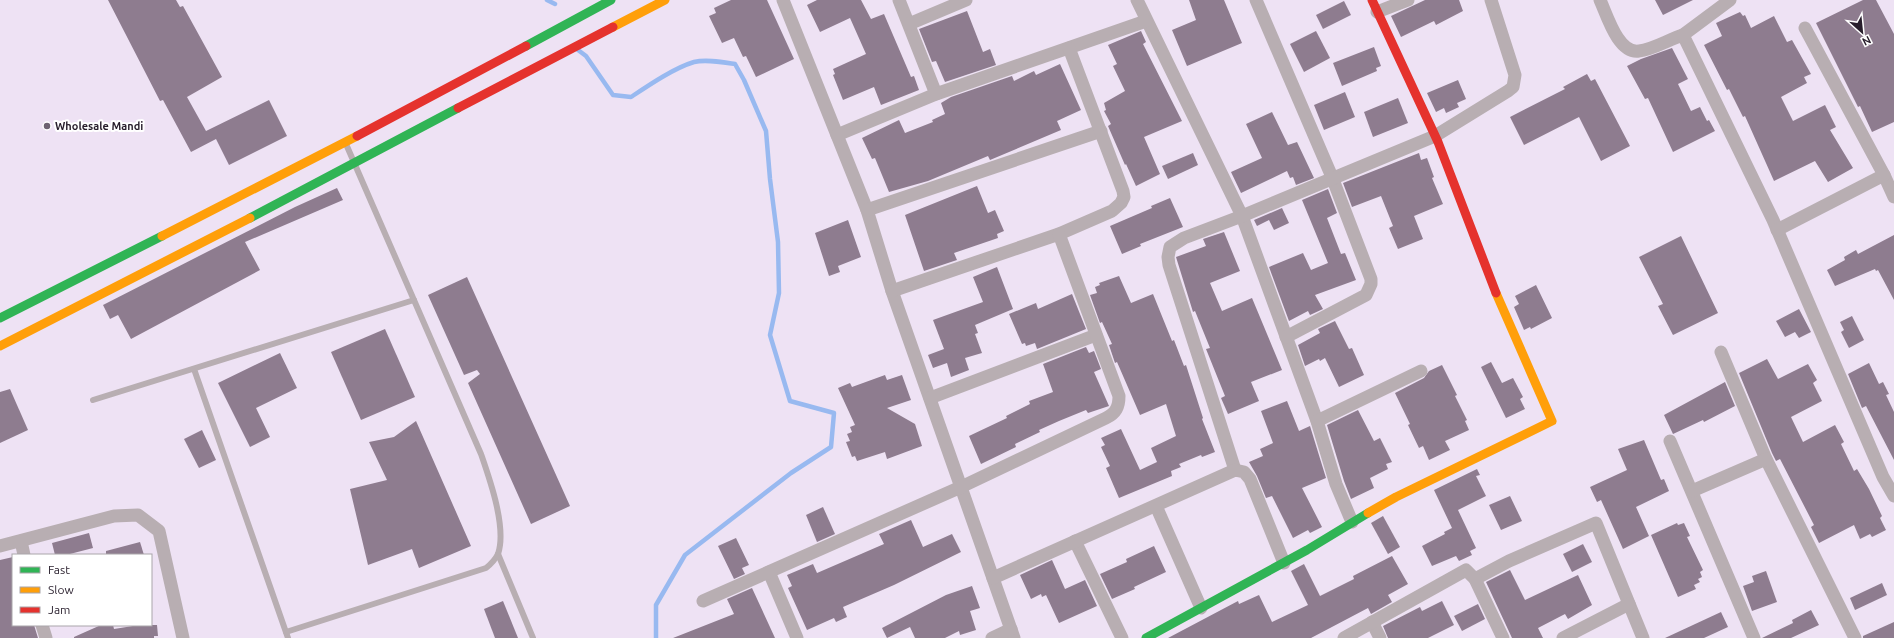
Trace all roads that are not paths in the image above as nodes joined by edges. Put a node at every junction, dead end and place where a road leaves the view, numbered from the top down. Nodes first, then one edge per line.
1 (611, 0) edge
2 (665, 0) edge
3 (783, 0) edge
4 (900, 0) edge
5 (966, 0) edge
6 (1137, 0) edge
7 (1256, 0) edge
8 (1408, 0) edge
9 (1491, 0) edge
10 (1600, 0) edge
11 (1730, 0) edge
12 (1374, 6) edge
13 (572, 20) junction
14 (1146, 21) junction
15 (909, 24) junction
16 (1805, 28) dead end
17 (1683, 35) junction
18 (582, 36) junction
19 (1069, 48) junction
20 (936, 94) junction
21 (1101, 131) junction
22 (837, 135) junction
23 (1435, 136) junction
24 (345, 142) junction
25 (355, 164) junction
26 (1332, 177) junction
27 (1889, 180) edge
28 (1894, 197) edge
29 (867, 210) junction
30 (1242, 216) junction
31 (1777, 230) junction
32 (1058, 234) junction
33 (892, 291) junction
34 (414, 300) junction
35 (0, 318) edge
36 (1096, 335) junction
37 (1286, 337) junction
38 (0, 346) edge
39 (1721, 352) dead end
40 (194, 369) junction
41 (1421, 372) dead end
42 (930, 398) junction
43 (93, 400) dead end
44 (1317, 421) junction
45 (1670, 441) dead end
46 (1766, 458) junction
47 (1235, 470) junction
48 (1888, 474) edge
49 (961, 487) junction
50 (1692, 491) junction
51 (1894, 496) edge
52 (1156, 506) junction
53 (1352, 522) junction
54 (21, 541) junction
55 (1075, 541) junction
56 (0, 546) edge
57 (24, 554) edge
58 (498, 554) junction
59 (1284, 563) junction
60 (769, 572) junction
61 (993, 578) junction
62 (1475, 579) junction
63 (702, 601) dead end
64 (1629, 604) junction
65 (1201, 608) junction
66 (1372, 622) junction
67 (42, 626) edge
68 (1013, 634) edge
69 (287, 635) edge
70 (46, 638) edge
71 (184, 638) edge
72 (533, 638) edge
73 (797, 638) edge
74 (992, 638) edge
75 (1122, 638) edge
76 (1146, 638) edge
77 (1344, 638) edge
78 (1380, 638) edge
79 (1503, 638) edge
80 (1563, 638) edge
81 (1643, 638) edge
82 (1754, 638) edge
83 (1855, 638) edge

1 - 13 main road
2 - 18 main road
3 - 22 street
4 - 15 street
5 - 15 street
6 - 14 street
7 - 26 street
8 - 12 street
9 - 23 street
10 - 17 street
11 - 17 street
12 - 23 main road
13 - 18 main road
13 - 24 main road
14 - 19 street
14 - 30 street
15 - 20 street
16 - 27 street
17 - 31 street
18 - 25 main road
19 - 20 street
19 - 21 street
20 - 22 street
21 - 29 street
21 - 32 street
22 - 29 street
23 - 26 street
23 - 53 main road
24 - 25 lane
24 - 35 main road
25 - 34 lane
25 - 38 main road
26 - 30 street
26 - 37 street
27 - 28 street
27 - 31 street
29 - 33 street
30 - 37 street
30 - 47 street
31 - 48 street
32 - 33 street
32 - 36 street
33 - 42 street
34 - 40 lane
34 - 58 lane
36 - 42 street
36 - 49 street
37 - 44 street
39 - 46 street
40 - 43 lane
40 - 69 lane
41 - 44 street
42 - 49 street
44 - 53 street
45 - 50 street
46 - 50 street
46 - 83 street
47 - 52 street
47 - 59 street
48 - 51 street
49 - 60 street
49 - 61 street
50 - 82 street
52 - 55 street
52 - 65 street
53 - 59 main road
54 - 56 street
54 - 57 street
54 - 71 street
55 - 61 street
55 - 75 street
58 - 69 lane
58 - 72 lane
59 - 65 main road
60 - 63 street
60 - 73 street
61 - 68 street
62 - 64 street
62 - 66 street
62 - 79 street
64 - 80 street
64 - 81 street
65 - 76 main road
66 - 77 street
66 - 78 street
67 - 70 street
68 - 74 street

